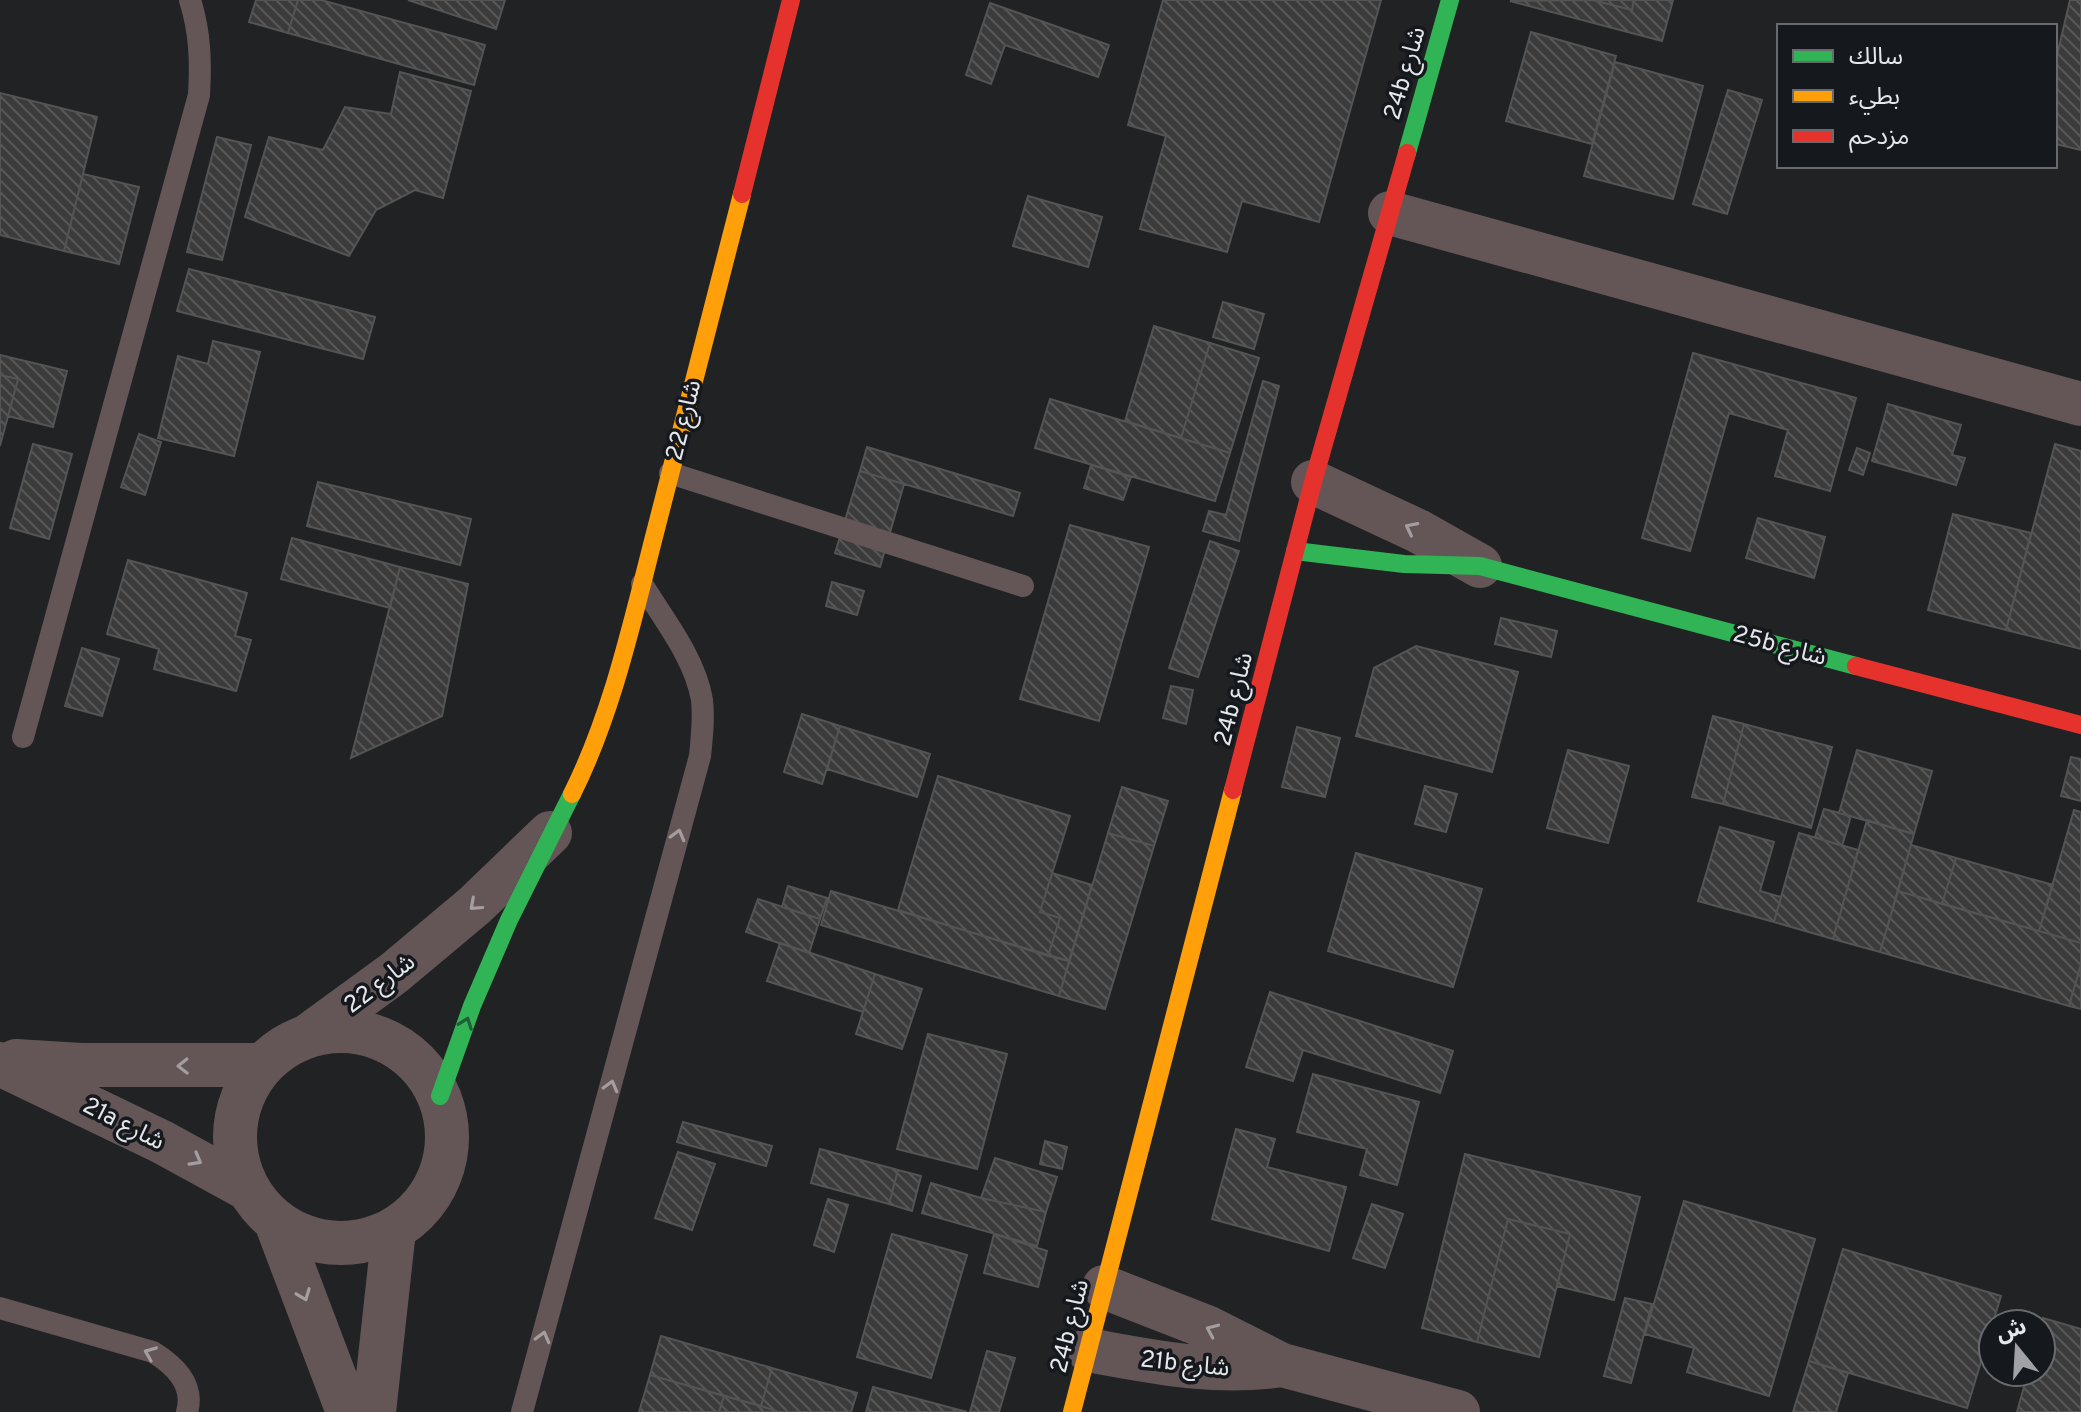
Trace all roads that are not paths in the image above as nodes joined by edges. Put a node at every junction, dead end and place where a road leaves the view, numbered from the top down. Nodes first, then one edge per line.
1 (190, 0) edge
2 (791, 0) edge
3 (1450, 0) edge
4 (1390, 213) junction
5 (2081, 404) edge
6 (670, 473) junction
7 (1313, 482) junction
8 (1295, 551) junction
9 (1480, 566) junction
10 (642, 584) junction
11 (1023, 586) dead end
12 (2081, 725) edge
13 (23, 737) dead end
14 (552, 832) junction
15 (309, 1035) junction
16 (0, 1062) edge
17 (261, 1065) junction
18 (440, 1096) junction
19 (246, 1188) junction
20 (276, 1222) junction
21 (394, 1230) junction
22 (1104, 1287) junction
23 (0, 1308) edge
24 (1088, 1350) junction
25 (1282, 1365) junction
26 (187, 1412) edge
27 (348, 1412) edge
28 (374, 1412) edge
29 (522, 1412) edge
30 (1072, 1412) edge
31 (1458, 1412) edge

1 - 13 lane
2 - 6 street, شارع 22
3 - 4 street, 24b شارع
4 - 5 street
4 - 7 street, 24b شارع
6 - 10 street, شارع 22
6 - 11 lane
7 - 8 street, 24b شارع
9 -> 7 street, 25b شارع
8 - 9 street, 25b شارع
8 - 22 street, 24b شارع
9 - 12 street, 25b شارع
10 - 14 street, شارع 22
29 -> 10 lane
14 -> 15 street, شارع 22
18 -> 14 street, شارع 22
15 - 17 street
15 - 18 street
17 -> 16 street, 21a شارع
16 -> 19 street, 21a شارع
17 - 19 street
18 - 21 street
19 - 20 street
20 - 21 street
20 -> 27 street
21 - 28 street
22 - 24 street, 24b شارع
25 -> 22 street, 21b شارع
26 -> 23 lane
24 - 25 street, 21b شارع
24 - 30 street, 24b شارع
25 - 31 street, 21b شارع

